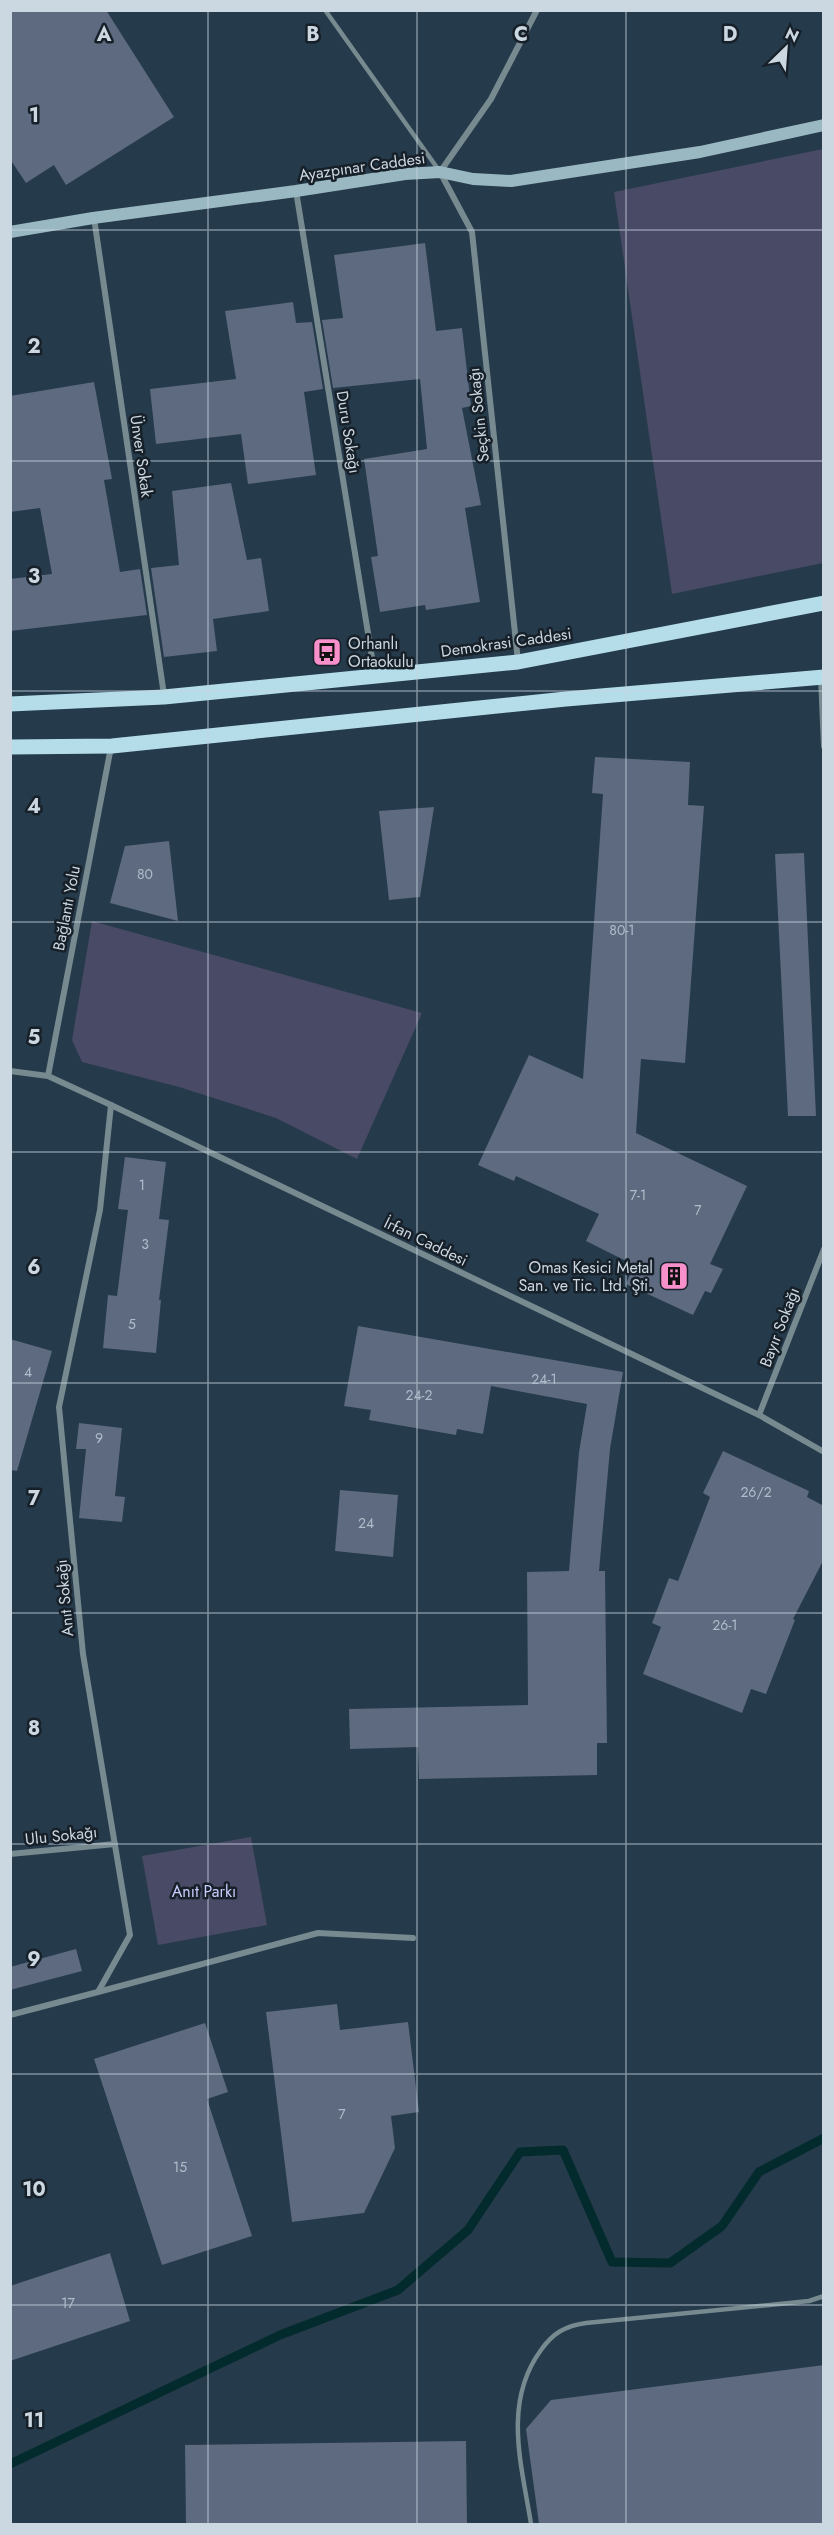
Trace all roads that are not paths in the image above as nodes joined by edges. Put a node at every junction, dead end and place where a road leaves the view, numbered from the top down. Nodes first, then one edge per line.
1 (325, 10) edge
2 (537, 10) edge
3 (824, 126) edge
4 (440, 172) junction
5 (296, 191) junction
6 (93, 218) junction
7 (10, 232) edge
8 (824, 603) edge
9 (518, 662) junction
10 (822, 677) edge
11 (376, 678) junction
12 (164, 697) junction
13 (10, 704) edge
14 (112, 746) junction
15 (824, 746) edge
16 (10, 747) edge
17 (10, 1071) edge
18 (48, 1076) junction
19 (111, 1105) junction
20 (824, 1249) edge
21 (759, 1415) junction
22 (824, 1452) edge
23 (115, 1844) junction
24 (10, 1854) edge
25 (413, 1938) dead end
26 (98, 1992) junction
27 (10, 2015) edge
28 (824, 2296) edge
29 (531, 2524) edge

1 - 4 lane
2 - 4 street
3 - 4 street, Ayazpınar Caddesi
4 - 5 street, Ayazpınar Caddesi
4 - 9 street, Seçkin Sokağı
5 - 6 street, Ayazpınar Caddesi
5 - 11 street, Duru Sokağı
6 - 7 street, Ayazpınar Caddesi
6 - 12 street, Ünver Sokak
8 - 9 main road, Demokrasi Caddesi
9 - 11 main road, Demokrasi Caddesi
10 - 14 main road
10 - 15 street
11 - 12 main road, Demokrasi Caddesi
12 - 13 main road, Demokrasi Caddesi
14 - 16 main road
14 - 18 street, Bağlantı Yolu
17 - 18 street, İrfan Caddesi
18 - 19 street, İrfan Caddesi
19 - 21 street, İrfan Caddesi
19 - 23 street, Anıt Sokağı
20 - 21 street, Bayır Sokağı
21 - 22 street, İrfan Caddesi
23 - 24 street, Ulu Sokağı
23 - 26 street, Anıt Sokağı
25 - 26 street
26 - 27 street
28 - 29 lane

